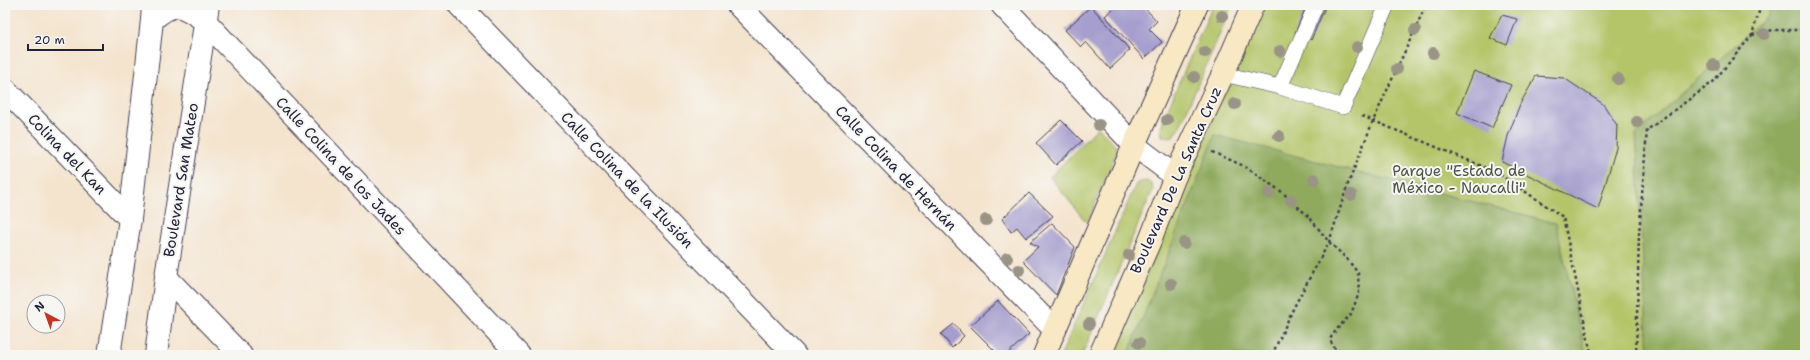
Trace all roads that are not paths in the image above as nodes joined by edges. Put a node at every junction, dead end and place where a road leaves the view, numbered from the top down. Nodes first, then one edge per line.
1 (459, 5) edge
2 (738, 5) edge
3 (1002, 5) edge
4 (1197, 5) edge
5 (1253, 5) edge
6 (1316, 5) edge
7 (1387, 5) edge
8 (152, 13) edge
9 (207, 13) edge
10 (1223, 74) junction
11 (1280, 87) junction
12 (5, 89) edge
13 (1134, 145) junction
14 (1175, 176) junction
15 (130, 219) junction
16 (166, 277) junction
17 (1055, 330) junction
18 (109, 355) edge
19 (156, 355) edge
20 (242, 355) edge
21 (519, 355) edge
22 (795, 355) edge
23 (1044, 355) edge
24 (1100, 355) edge

1 - 22 street, Calle Colina de la Ilusión
2 - 17 street, Calle Colina de Hernán
3 - 13 street
4 - 13 main road
5 - 10 main road, Boulevard De La Santa Cruz
6 - 11 lane
7 - 11 lane
8 - 9 street, Calle Colina de los Jades
8 - 15 street
9 - 16 street, Boulevard San Mateo
9 - 21 street, Calle Colina de los Jades
10 - 11 lane
10 - 14 main road, Boulevard De La Santa Cruz
12 - 15 street, Colina del Kan
13 - 14 street
13 - 17 main road
14 - 24 main road, Boulevard De La Santa Cruz
15 - 18 street
16 - 19 street, Boulevard San Mateo
16 - 20 street
17 - 23 main road

